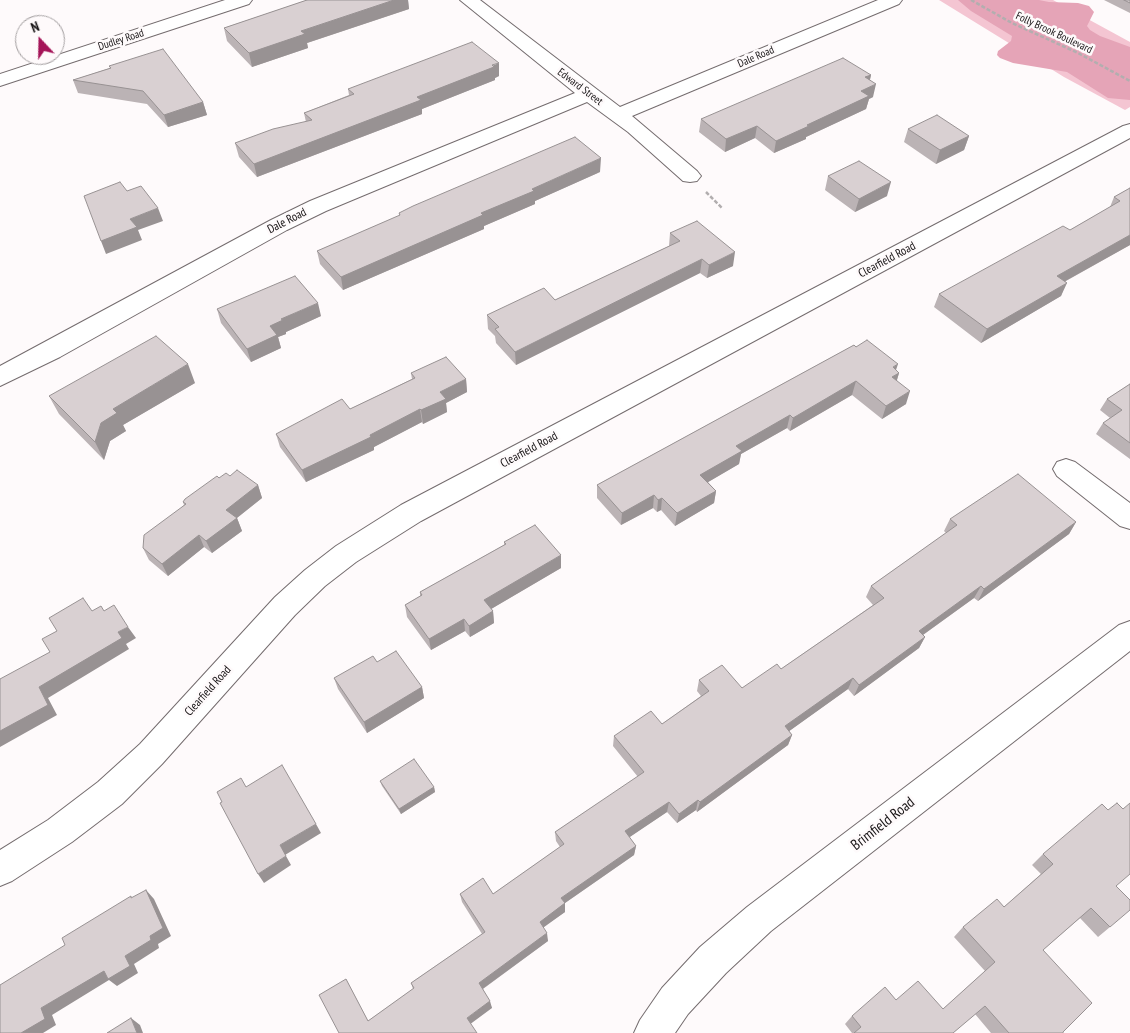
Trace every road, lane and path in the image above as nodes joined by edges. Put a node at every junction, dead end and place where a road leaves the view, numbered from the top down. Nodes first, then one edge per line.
1 (243, 0) edge
2 (469, 0) edge
3 (893, 0) edge
4 (971, 0) edge
5 (0, 80) edge
6 (1130, 81) edge
7 (589, 94) junction
8 (618, 115) junction
9 (1130, 130) edge
10 (690, 176) dead end
11 (0, 377) edge
12 (1066, 469) dead end
13 (1130, 518) edge
14 (1130, 634) edge
15 (0, 869) edge
16 (653, 1033) edge

1 - 5 street, Dudley Road
2 - 7 street, Edward Street
3 - 8 street, Dale Road
4 - 6 path, Folly Brook Boulevard
7 - 8 street, Edward Street
7 - 11 street, Dale Road
8 - 10 street, Edward Street
9 - 15 street, Clearfield Road
12 - 13 street
14 - 16 street, Brimfield Road

